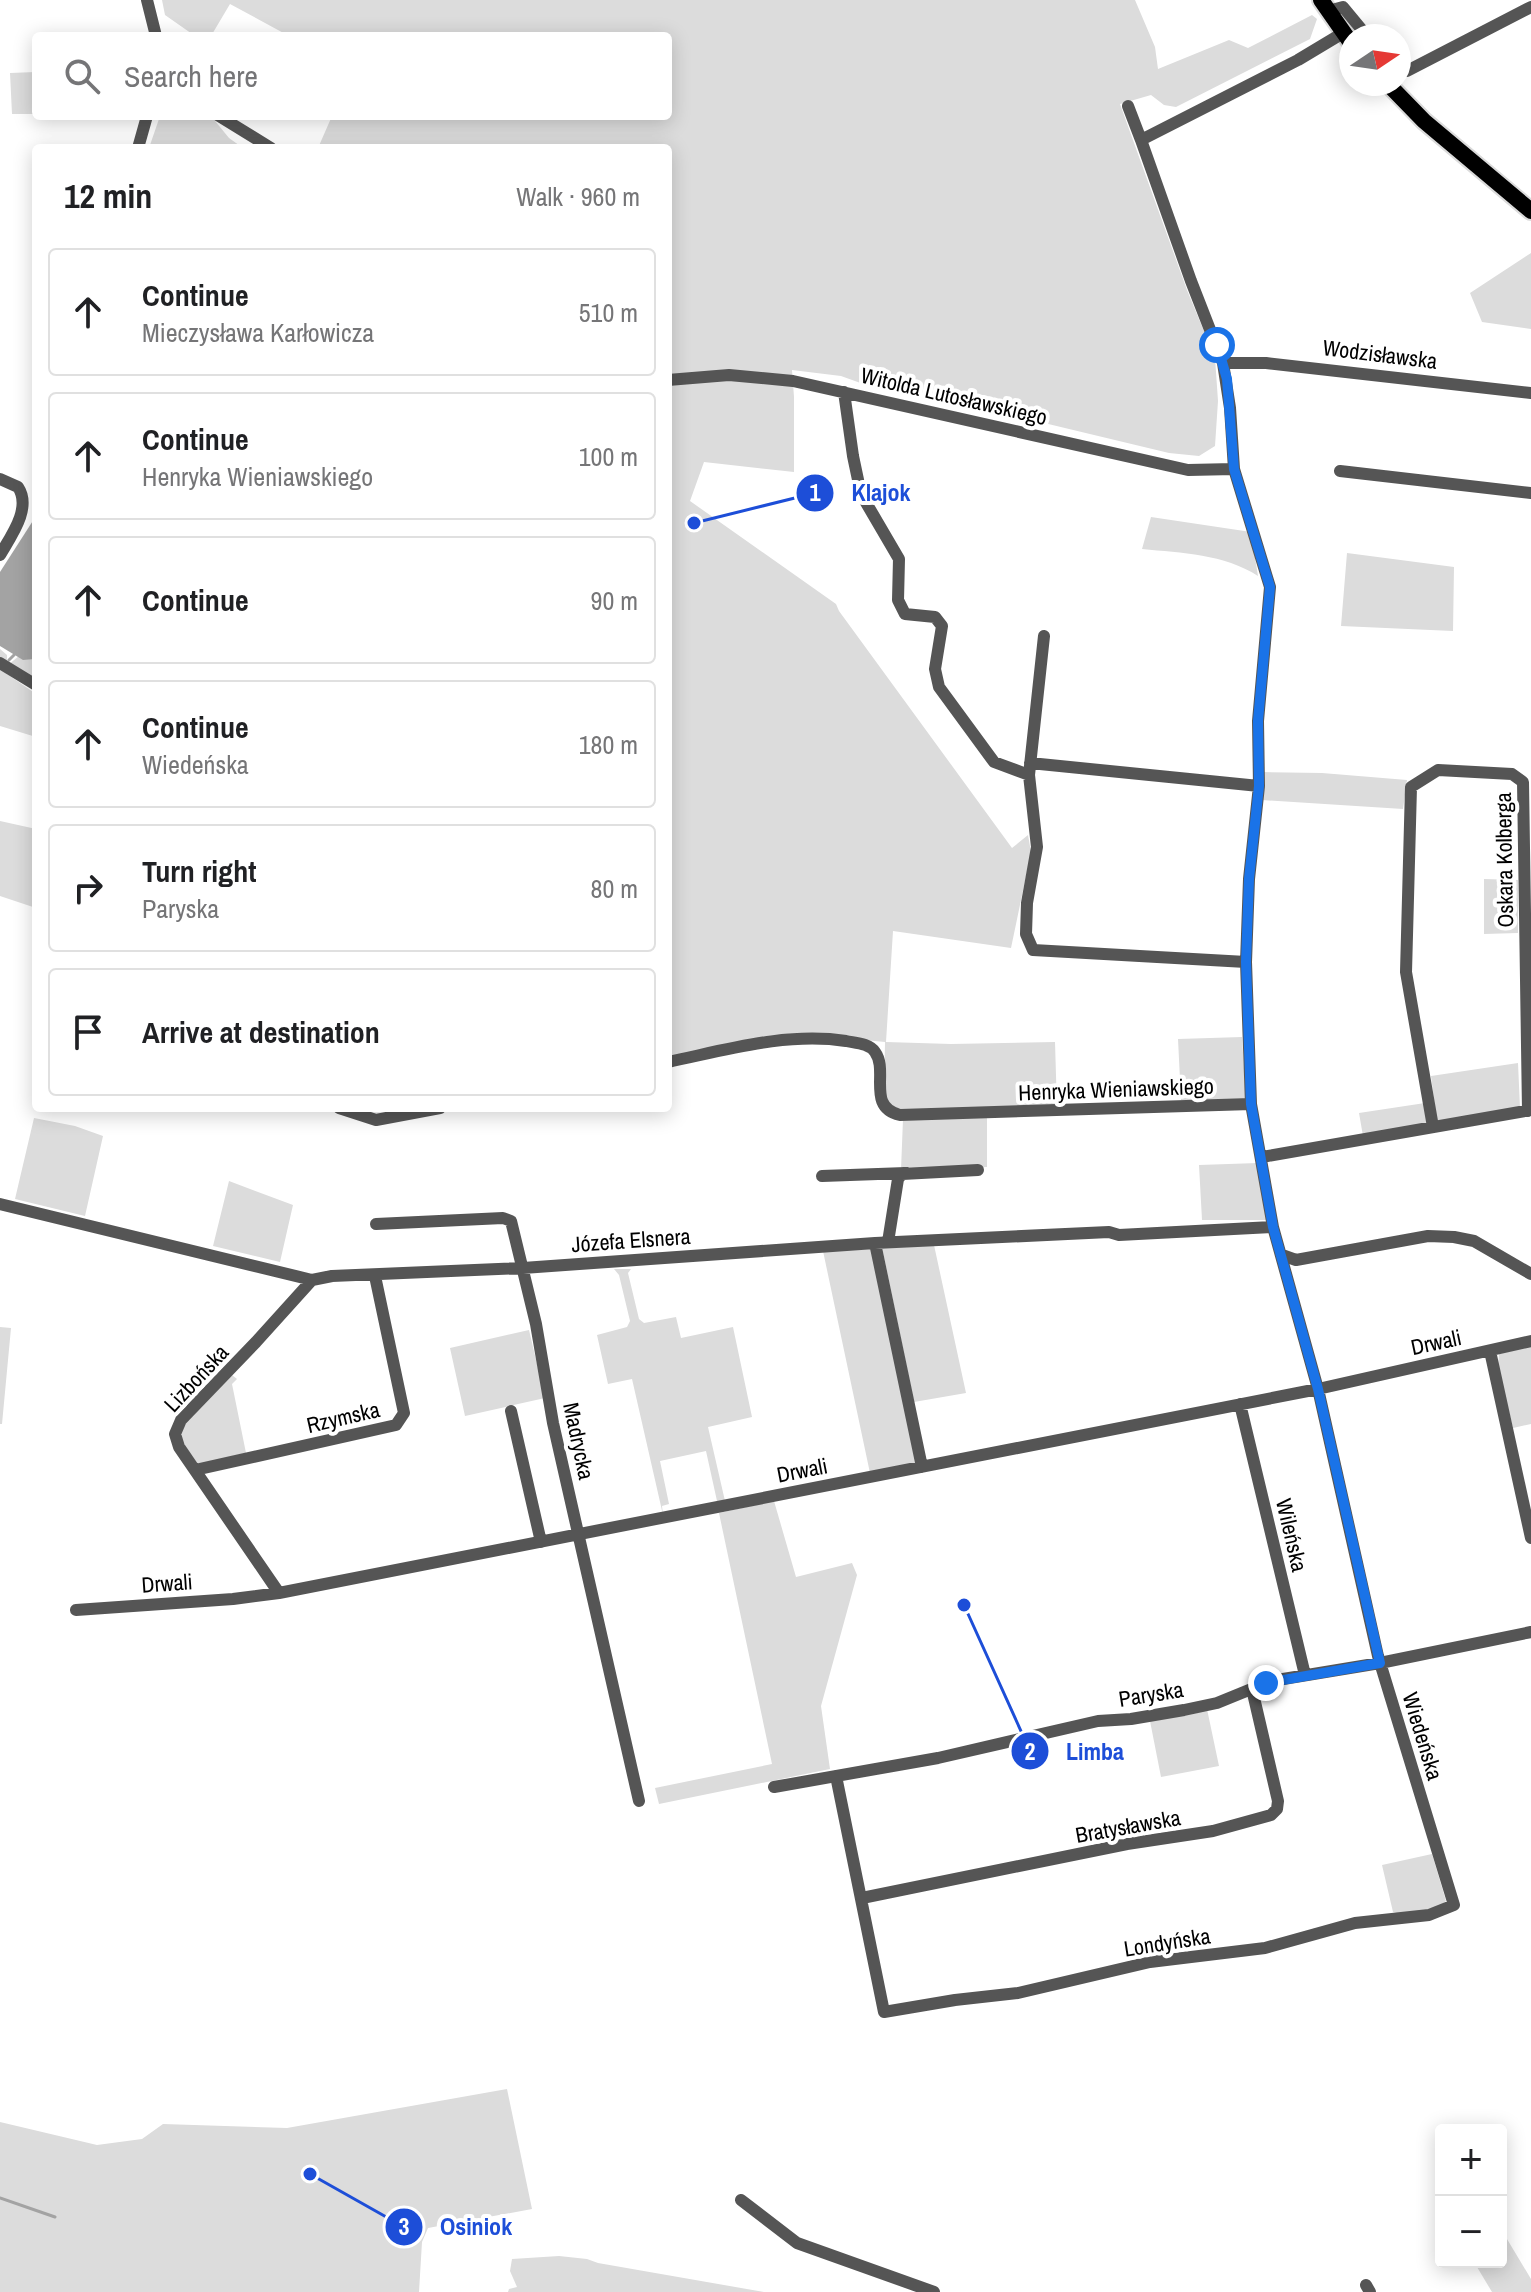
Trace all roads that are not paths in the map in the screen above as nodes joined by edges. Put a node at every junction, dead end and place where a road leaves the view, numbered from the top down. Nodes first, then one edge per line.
1 (147, 0) edge
2 (1324, 6) edge
3 (1531, 7) edge
4 (1357, 24) edge
5 (1339, 27) edge
6 (155, 32) edge
7 (1339, 42) edge
8 (1411, 69) edge
9 (1400, 96) edge
10 (1128, 106) dead end
11 (146, 120) edge
12 (226, 120) edge
13 (1141, 140) junction
14 (139, 144) edge
15 (264, 144) edge
16 (1531, 211) edge
17 (1223, 363) junction
18 (672, 380) edge
19 (844, 392) junction
20 (1531, 393) edge
21 (1234, 469) junction
22 (1340, 471) dead end
23 (0, 479) edge
24 (1531, 493) edge
25 (0, 555) edge
26 (1044, 636) dead end
27 (0, 663) edge
28 (32, 683) edge
29 (1030, 769) junction
30 (1259, 786) junction
31 (1246, 962) junction
32 (1529, 1007) edge
33 (672, 1061) edge
34 (1251, 1104) junction
35 (1530, 1110) edge
36 (351, 1112) edge
37 (419, 1112) edge
38 (1433, 1127) junction
39 (1262, 1157) junction
40 (978, 1170) dead end
41 (906, 1173) junction
42 (822, 1176) dead end
43 (0, 1204) edge
44 (376, 1224) dead end
45 (1273, 1227) junction
46 (882, 1242) junction
47 (1282, 1255) junction
48 (523, 1268) junction
49 (1531, 1274) edge
50 (375, 1276) junction
51 (312, 1280) junction
52 (1531, 1341) edge
53 (1490, 1351) junction
54 (1318, 1389) junction
55 (1240, 1404) junction
56 (511, 1411) dead end
57 (922, 1467) junction
58 (195, 1470) junction
59 (579, 1535) junction
60 (1531, 1538) edge
61 (541, 1542) junction
62 (279, 1593) junction
63 (76, 1610) dead end
64 (1531, 1632) edge
65 (1380, 1663) junction
66 (1305, 1675) junction
67 (1252, 1689) junction
68 (836, 1776) junction
69 (774, 1787) dead end
70 (639, 1801) dead end
71 (862, 1898) junction
72 (1454, 1905) joint
73 (741, 2200) dead end
74 (934, 2292) edge

1 - 6 street
2 - 4 street
2 - 5 main road
3 - 8 street
7 - 13 street
9 - 16 main road
10 - 13 street
11 - 14 street
12 - 15 street
13 - 17 street
17 - 20 street, Wodzisławska
17 - 21 street
18 - 19 street
19 - 21 street, Witolda Lutosławskiego
19 - 29 street, Witolda Lutosławskiego
21 - 30 street
22 - 24 street
23 - 25 street
26 - 29 street
27 - 28 street
29 - 30 street
29 - 31 street
30 - 31 street
31 - 34 street
32 - 35 street, Oskara Kolberga
32 - 38 street, Oskara Kolberga
33 - 34 street, Henryka Wieniawskiego
34 - 39 street
35 - 38 street
36 - 37 street
38 - 39 street
39 - 45 street
40 - 41 street
41 - 42 street
41 - 46 street
43 - 51 street, Józefa Elsnera
44 - 48 street, Madrycka
45 - 46 street, Józefa Elsnera
45 - 47 street
46 - 48 street, Józefa Elsnera
46 - 57 street
47 - 49 street
47 - 54 street, Wiedeńska
48 - 50 street, Józefa Elsnera
48 - 59 street, Madrycka
50 - 51 street, Józefa Elsnera
50 - 58 street, Rzymska
51 - 58 street, Lizbońska
52 - 53 street, Drwali
53 - 54 street, Drwali
53 - 60 street
54 - 55 street, Drwali
54 - 65 street, Wiedeńska
55 - 57 street, Drwali
55 - 66 street, Wileńska
56 - 61 street
57 - 59 street, Drwali
58 - 62 street, Lizbońska
59 - 61 street, Drwali
59 - 70 street, Madrycka
61 - 62 street, Drwali
62 - 63 street, Drwali
64 - 65 street, Paryska
65 - 66 street, Paryska
65 - 72 street, Wiedeńska
66 - 67 street, Paryska
67 - 68 street, Paryska
67 - 71 street, Bratysławska
68 - 69 street, Paryska
68 - 71 street
71 - 72 street, Londyńska
73 - 74 street

